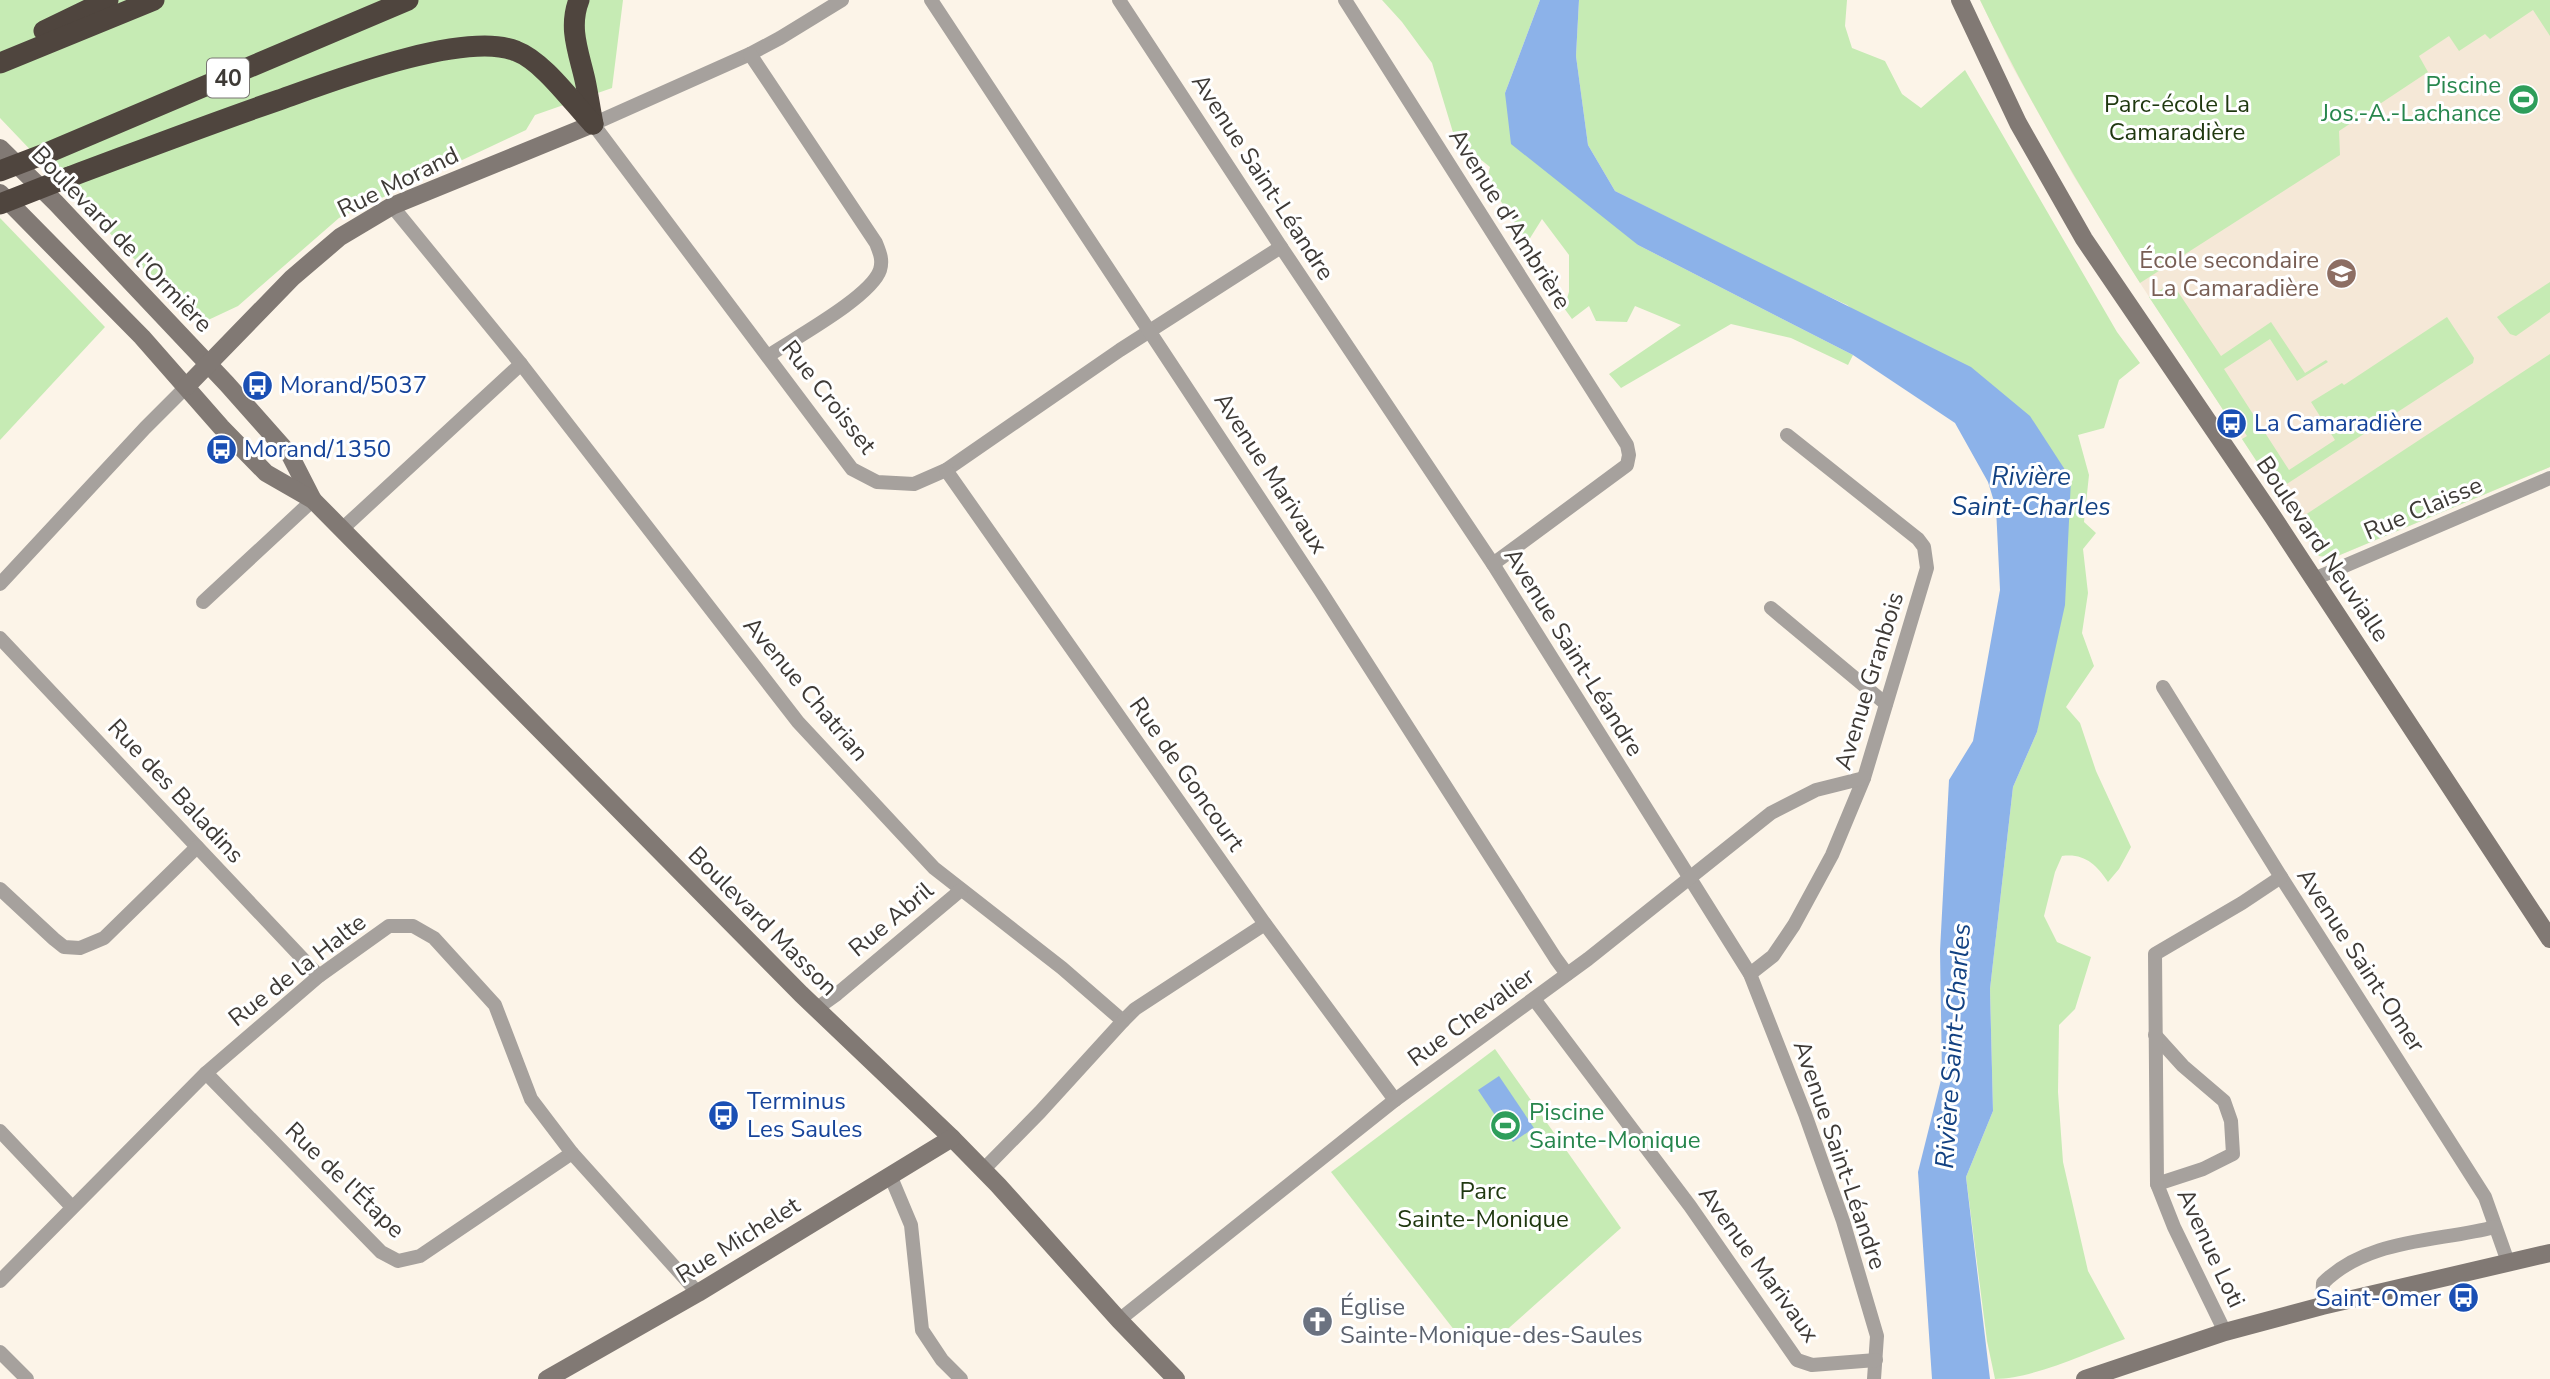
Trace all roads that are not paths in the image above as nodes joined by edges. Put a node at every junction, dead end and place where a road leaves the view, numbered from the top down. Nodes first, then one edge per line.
1 (108, 0) edge
2 (154, 0) edge
3 (408, 0) edge
4 (579, 0) edge
5 (842, 0) edge
6 (931, 0) edge
7 (1119, 0) edge
8 (1345, 0) edge
9 (1960, 0) edge
10 (0, 52) edge
11 (750, 54) junction
12 (0, 63) edge
13 (593, 124) junction
14 (0, 148) edge
15 (0, 171) edge
16 (0, 193) edge
17 (0, 204) edge
18 (392, 206) junction
19 (1281, 247) junction
20 (1150, 330) junction
21 (768, 356) junction
22 (209, 364) junction
23 (521, 364) junction
24 (187, 386) junction
25 (1787, 435) dead end
26 (946, 470) junction
27 (2550, 478) edge
28 (313, 500) junction
29 (342, 529) junction
30 (1493, 564) junction
31 (2314, 579) junction
32 (0, 584) edge
33 (203, 602) dead end
34 (1771, 608) dead end
35 (0, 638) edge
36 (2163, 687) dead end
37 (1886, 704) junction
38 (1864, 778) junction
39 (197, 847) junction
40 (1689, 877) junction
41 (2281, 877) junction
42 (0, 889) edge
43 (961, 890) junction
44 (1265, 924) junction
45 (2550, 939) edge
46 (1567, 974) junction
47 (1750, 974) junction
48 (318, 976) junction
49 (1534, 999) junction
50 (816, 1009) junction
51 (1123, 1021) junction
52 (2155, 1035) junction
53 (206, 1073) junction
54 (1395, 1100) junction
55 (0, 1131) edge
56 (952, 1138) junction
57 (572, 1153) junction
58 (983, 1170) junction
59 (890, 1175) junction
60 (2157, 1184) junction
61 (72, 1207) junction
62 (2495, 1227) junction
63 (2550, 1253) edge
64 (2508, 1262) junction
65 (0, 1281) edge
66 (698, 1293) junction
67 (2322, 1306) junction
68 (1119, 1320) junction
69 (2225, 1332) junction
70 (0, 1352) edge
71 (1876, 1360) junction
72 (27, 1379) edge
73 (547, 1379) edge
74 (961, 1379) edge
75 (1176, 1379) edge
76 (1874, 1379) edge
77 (2085, 1379) edge

1 - 10 highway
2 - 12 highway
3 - 15 highway, 40, bridge
4 - 13 highway
5 - 11 street, Rue Morand
6 - 20 street, Avenue Marivaux
7 - 19 street, Avenue Saint-Léandre
8 - 30 street, Avenue d'Ambrière
9 - 31 main road, Boulevard Neuvialle
11 - 13 street, Rue Morand
11 - 21 street
13 - 17 highway, bridge
13 - 18 main road, Rue Morand
13 - 21 street, Rue Croisset
14 - 22 main road, Boulevard de l'Ormière
16 - 24 main road
18 - 22 main road, Rue Morand
18 - 23 street, Avenue Chatrian
19 - 20 street, Rue Croisset
19 - 30 street, Avenue Saint-Léandre
20 - 26 street, Rue Croisset
20 - 46 street, Avenue Marivaux
21 - 26 street, Rue Croisset
22 - 24 main road, Rue Morand
22 - 28 main road, Boulevard Masson
23 - 29 street
23 - 43 street, Avenue Chatrian
24 - 28 main road, Boulevard Masson
24 - 32 street, Rue Morand
25 - 37 street, Avenue Granbois
26 - 44 street, Rue de Goncourt
27 - 31 street, Rue Claisse
28 - 29 main road, Boulevard Masson
28 - 33 street
29 - 50 main road, Boulevard Masson
30 - 40 street, Avenue Saint-Léandre
31 - 45 main road, Boulevard Neuvialle
34 - 37 street
35 - 39 street, Rue des Baladins
36 - 41 street, Avenue Saint-Omer
37 - 38 street, Avenue Granbois
38 - 40 street, Rue Chevalier
38 - 47 street, Avenue Granbois
39 - 42 street
39 - 48 street, Rue des Baladins
40 - 46 street, Rue Chevalier
40 - 47 street, Avenue Saint-Léandre
41 - 52 street, Avenue Loti
41 - 62 street, Avenue Saint-Omer
43 - 50 street, Rue Abril
43 - 51 street, Avenue Chatrian
44 - 51 street
44 - 54 street, Rue de Goncourt
46 - 49 street, Rue Chevalier
47 - 71 street, Avenue Saint-Léandre
48 - 53 street, Rue de la Halte
48 - 57 street, Rue de la Halte
49 - 54 street, Rue Chevalier
49 - 71 street, Avenue Marivaux
50 - 56 main road, Boulevard Masson
51 - 58 street
52 - 60 street, Avenue Loti
52 - 60 street, Avenue Loti
53 - 57 street, Rue de l'Étape
53 - 61 street, Rue de la Halte
54 - 68 street, Rue Chevalier
55 - 61 street
56 - 58 main road, Boulevard Masson
56 - 59 main road, Rue Michelet
57 - 66 street, Rue de la Halte
58 - 68 main road, Boulevard Masson
59 - 66 main road, Rue Michelet
59 - 74 street
60 - 69 street, Avenue Loti
61 - 65 street, Rue de la Halte
62 - 64 street, Avenue Saint-Omer
62 - 67 street
63 - 64 main road
64 - 67 main road
66 - 73 main road, Rue Michelet
67 - 69 main road
68 - 75 main road, Boulevard Masson
69 - 77 main road
70 - 72 street
71 - 76 street, Avenue Saint-Léandre

